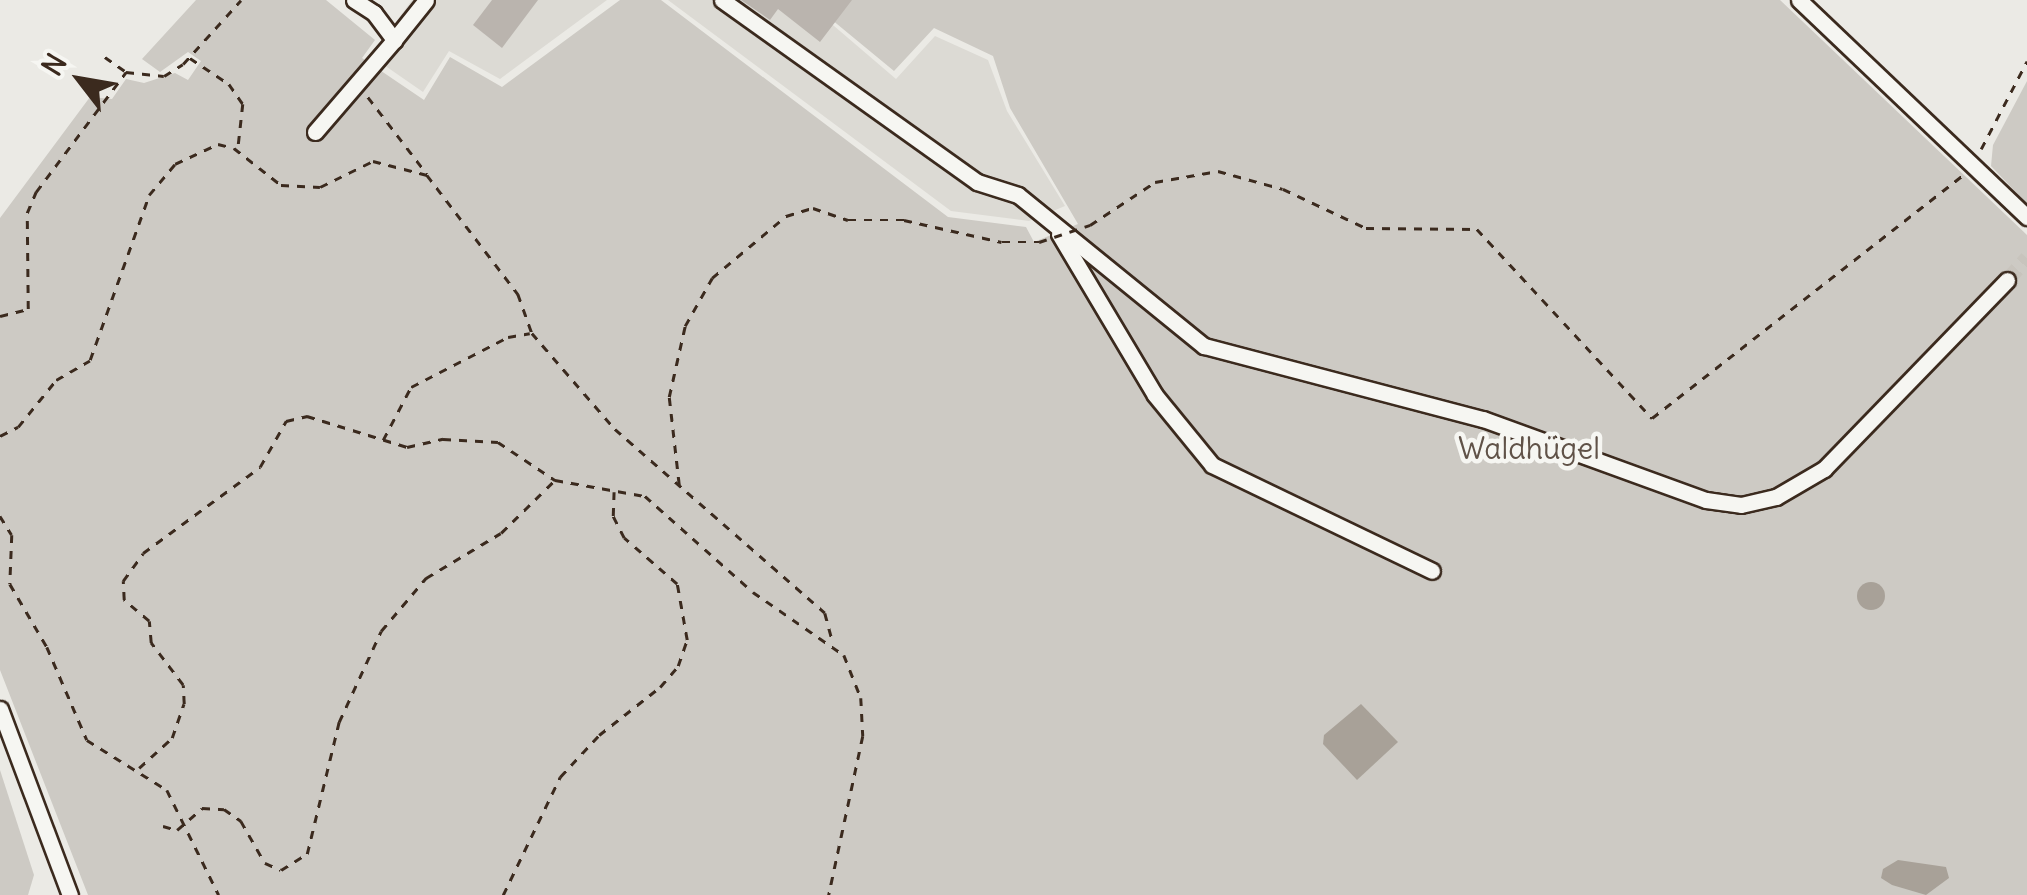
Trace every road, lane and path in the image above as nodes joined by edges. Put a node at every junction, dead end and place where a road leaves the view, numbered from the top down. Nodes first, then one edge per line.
1 (241, 0) edge
2 (354, 0) edge
3 (426, 0) edge
4 (722, 0) edge
5 (1798, 0) edge
6 (394, 40) junction
7 (105, 57) dead end
8 (190, 58) junction
9 (2027, 61) edge
10 (126, 72) junction
11 (360, 87) junction
12 (316, 132) dead end
13 (238, 151) junction
14 (1974, 164) junction
15 (428, 175) junction
16 (2027, 217) edge
17 (1051, 222) junction
18 (2007, 280) tunnel mouth
19 (0, 316) edge
20 (532, 332) junction
21 (0, 436) edge
22 (384, 440) junction
23 (556, 480) junction
24 (679, 486) junction
25 (614, 492) junction
26 (0, 516) edge
27 (1432, 571) dead end
28 (833, 644) junction
29 (0, 710) edge
30 (139, 768) junction
31 (185, 819) junction
32 (164, 826) dead end
33 (70, 895) edge
34 (219, 895) edge
35 (502, 895) edge
36 (828, 895) edge

1 - 8 path
2 - 6 street
3 - 6 street
4 - 17 street
5 - 14 street
6 - 11 street
7 - 10 path
8 - 10 path
8 - 13 path
9 - 14 path
10 - 19 path
11 - 12 street
11 - 15 path
13 - 15 path
13 - 21 path
14 - 16 street
14 - 24 path, bridge
15 - 20 path
17 - 18 street
17 - 27 street
20 - 22 path
20 - 24 path
22 - 23 path
22 - 30 path
23 - 25 path
23 - 31 path
24 - 28 path
25 - 28 path
25 - 35 path
26 - 30 path
28 - 36 path
29 - 33 street
30 - 31 path
31 - 32 path
31 - 34 path

